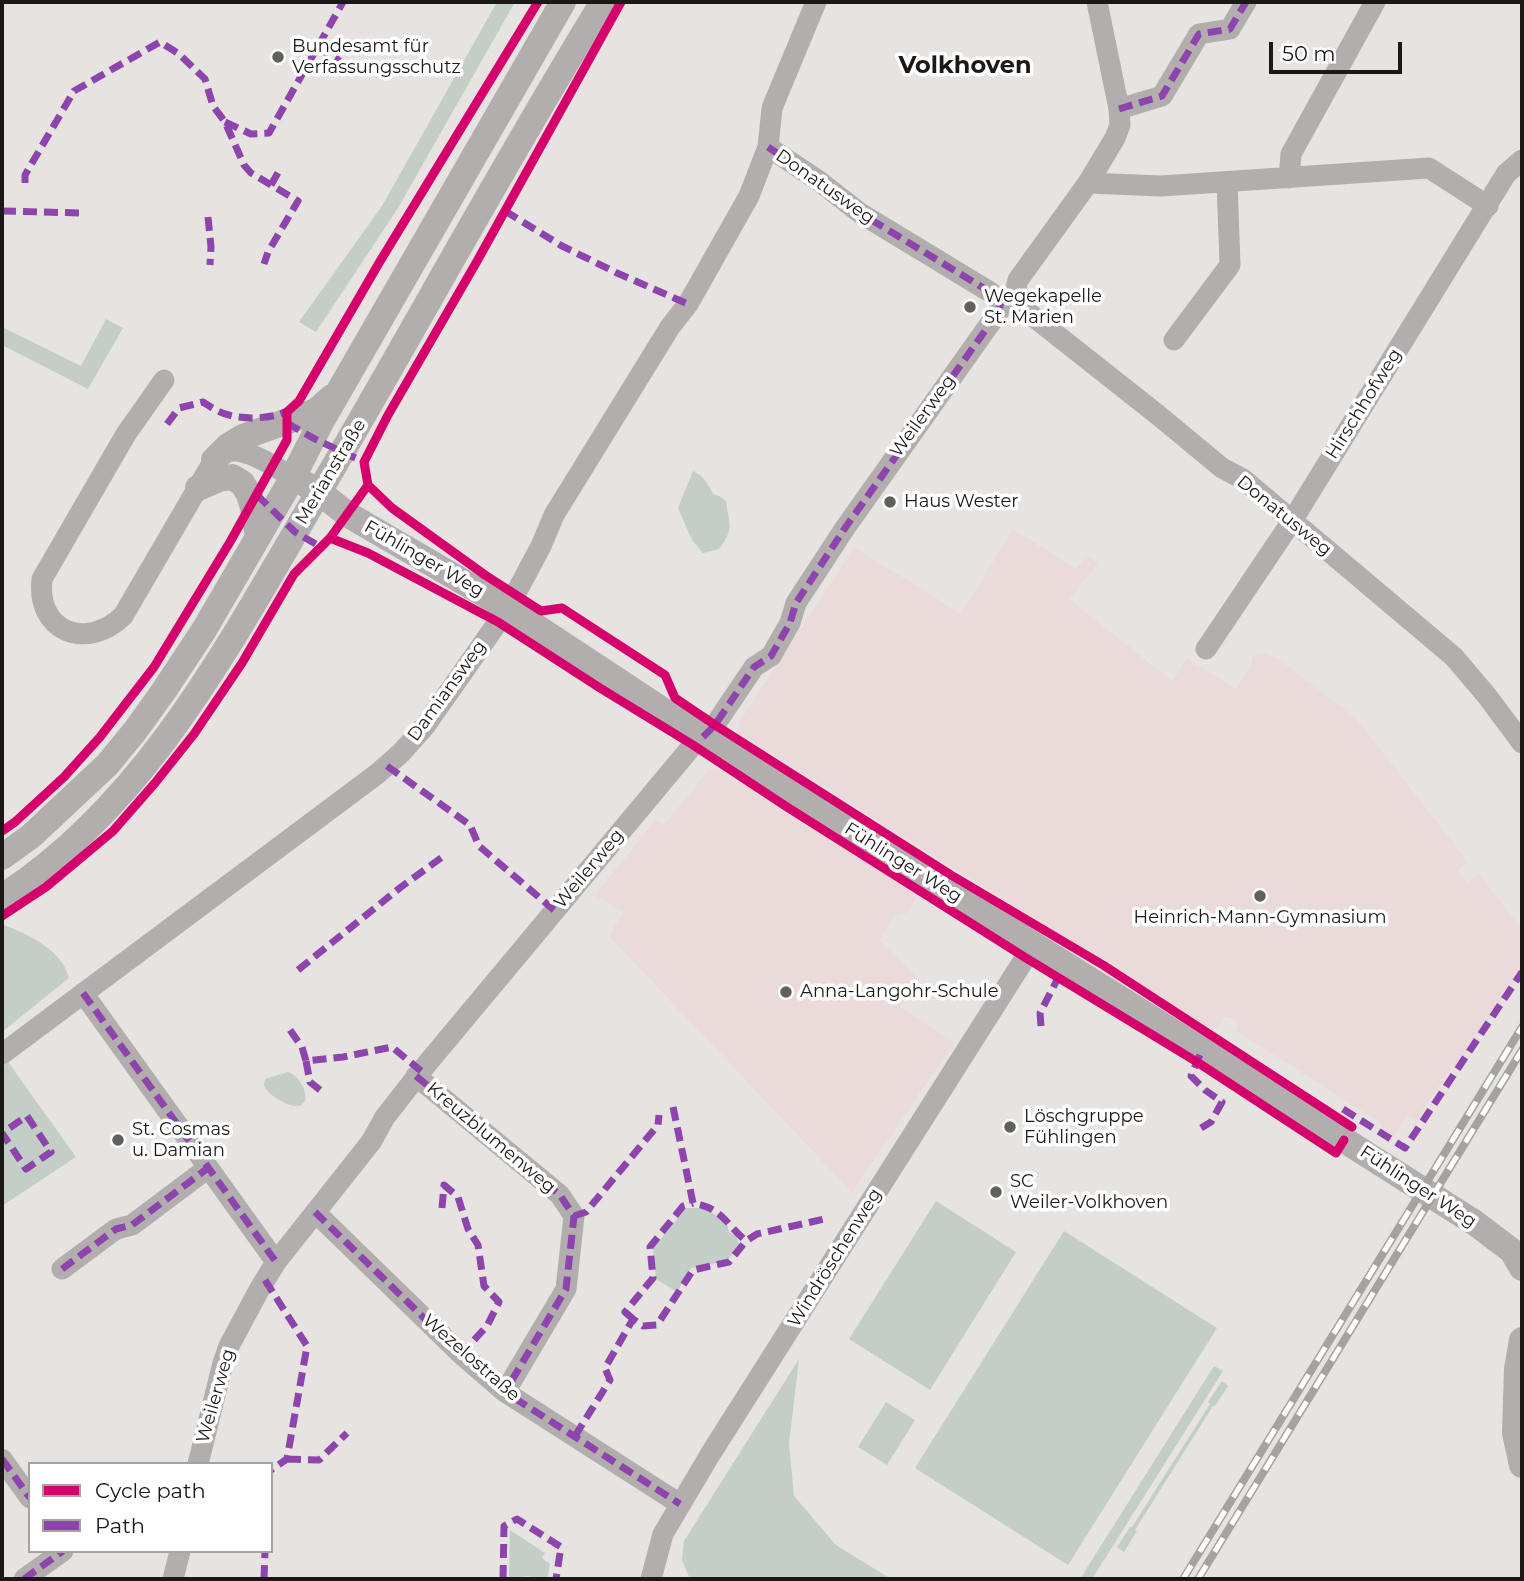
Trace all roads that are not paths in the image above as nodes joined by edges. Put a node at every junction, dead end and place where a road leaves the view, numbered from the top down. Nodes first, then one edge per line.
1 (563, 2) edge
2 (603, 2) edge
3 (816, 2) edge
4 (1097, 2) edge
5 (1245, 2) edge
6 (1375, 2) edge
7 (1119, 108) junction
8 (768, 147) junction
9 (1522, 161) edge
10 (1289, 178) junction
11 (1087, 183) junction
12 (1227, 183) junction
13 (1488, 205) junction
14 (990, 292) joint
15 (1174, 340) dead end
16 (164, 380) dead end
17 (339, 391) junction
18 (214, 460) junction
19 (293, 477) junction
20 (198, 488) junction
21 (319, 492) junction
22 (1292, 521) junction
23 (258, 536) junction
24 (508, 608) junction
25 (1206, 649) dead end
26 (703, 737) junction
27 (1522, 743) edge
28 (2, 857) edge
29 (2, 897) edge
30 (1034, 944) junction
31 (83, 993) junction
32 (2, 1054) edge
33 (416, 1076) junction
34 (208, 1168) junction
35 (315, 1212) junction
36 (1519, 1254) edge
37 (276, 1262) junction
38 (62, 1269) dead end
39 (1522, 1340) edge
40 (505, 1392) junction
41 (2, 1459) edge
42 (198, 1462) edge
43 (1522, 1465) edge
44 (28, 1495) edge
45 (680, 1504) junction
46 (60, 1553) edge
47 (180, 1553) edge
48 (24, 1579) edge
49 (173, 1579) edge
50 (652, 1579) edge

1 - 17 street, Merianstraße
2 - 21 street, Merianstraße
3 - 8 street, Damiansweg
4 - 7 street
5 - 7 street
6 - 10 street
7 - 11 street
8 - 14 street, Donatusweg
8 - 24 street, Damiansweg
9 - 13 street, Hirschhofweg
10 - 12 street
10 - 13 street
11 - 12 street
11 - 22 street, Donatusweg
12 - 15 street
13 - 22 street, Hirschhofweg
14 - 26 street, Weilerweg
16 - 20 street
17 - 18 street
17 - 19 street, Merianstraße
18 - 19 street, Merianstraße
18 - 20 street
19 - 21 street, Fühlinger Weg
19 - 23 street, Merianstraße
20 - 23 street
21 - 24 street, Fühlinger Weg
21 - 29 street, Merianstraße
22 - 25 street, Hirschhofweg
22 - 27 street, Donatusweg
23 - 28 street, Merianstraße
24 - 26 street, Fühlinger Weg
24 - 31 street, Damiansweg
26 - 30 street, Fühlinger Weg
26 - 33 street, Weilerweg
30 - 36 street, Fühlinger Weg
30 - 45 street, Windröschenweg
31 - 32 street, Damiansweg
31 - 34 street
33 - 35 street, Weilerweg
33 - 40 street, Kreuzblumenweg
34 - 37 street
34 - 38 street
35 - 37 street, Weilerweg
35 - 40 street, Wezelostraße
37 - 42 street, Weilerweg
39 - 43 street
40 - 45 street, Wezelostraße
41 - 44 street
45 - 50 street, Windröschenweg
46 - 48 street
47 - 49 street

